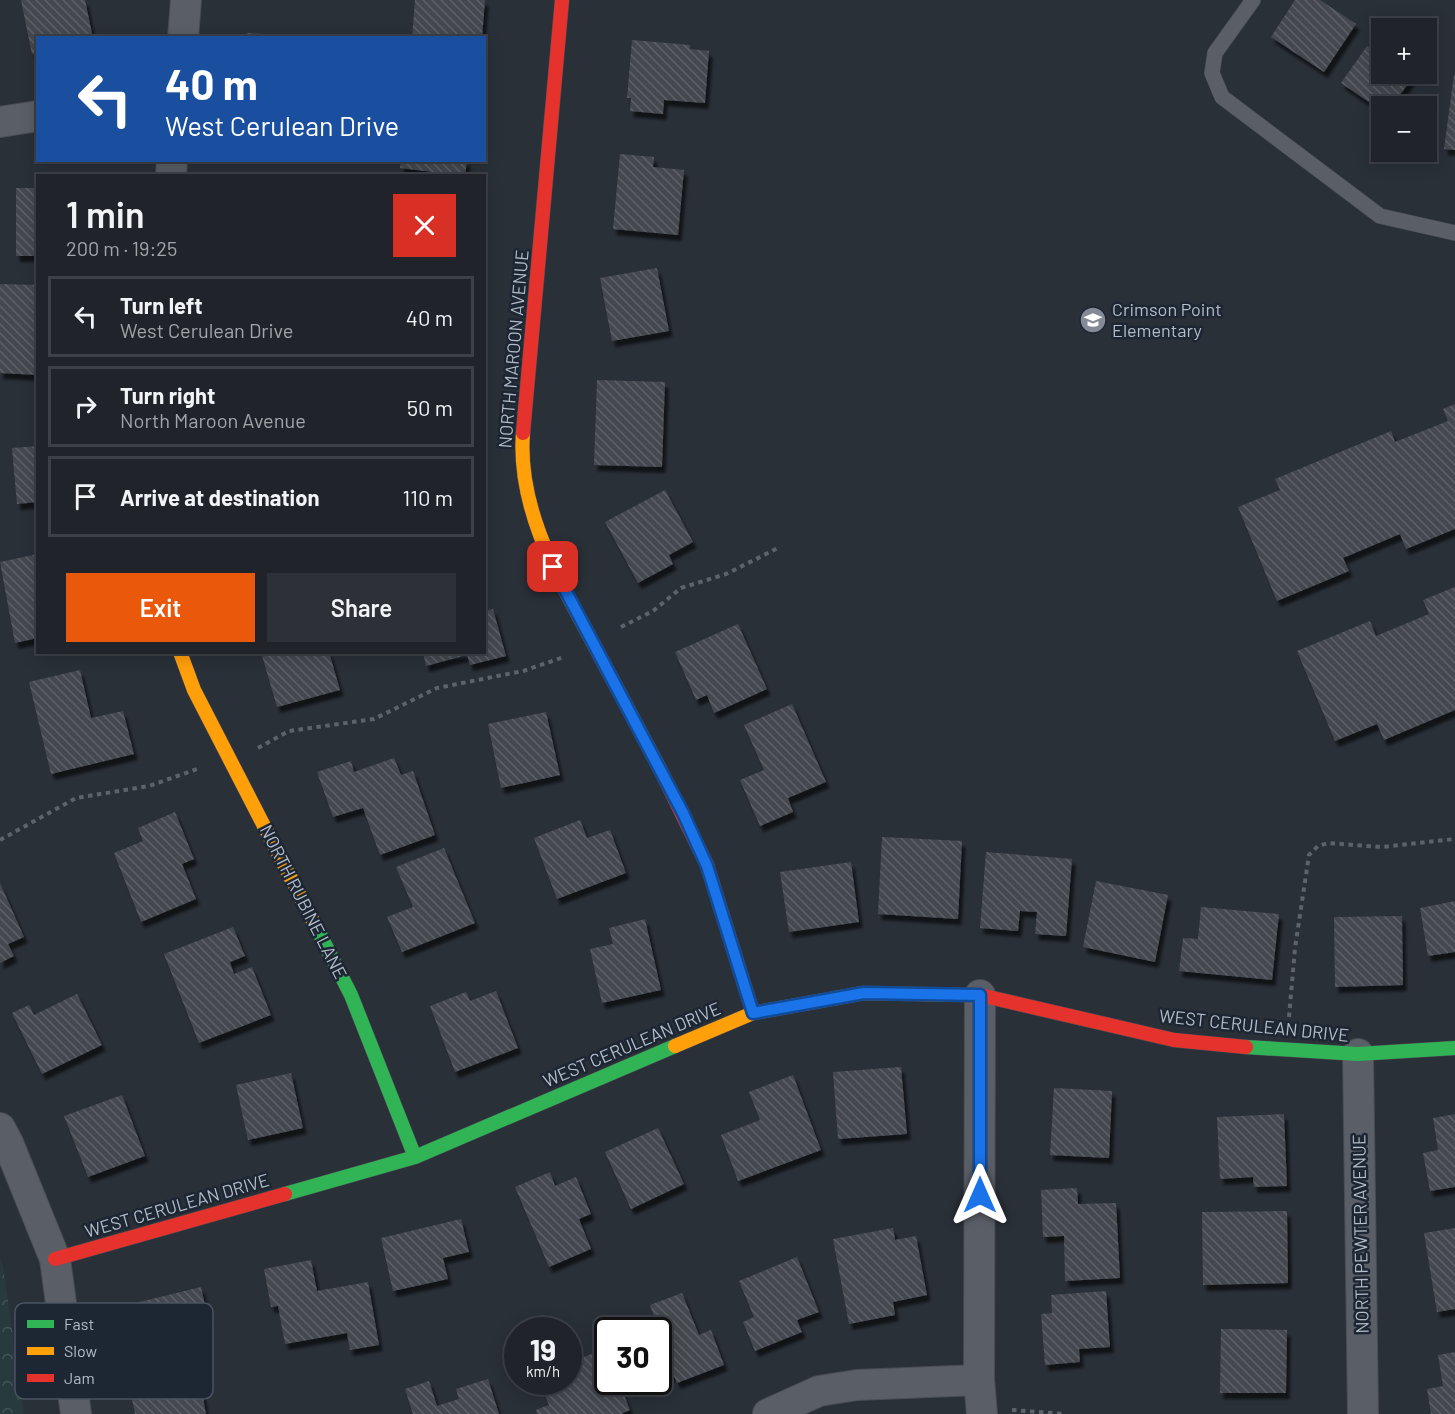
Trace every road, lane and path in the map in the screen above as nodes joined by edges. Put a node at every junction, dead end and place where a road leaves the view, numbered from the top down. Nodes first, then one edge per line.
1 (186, 0) edge
2 (562, 0) edge
3 (1253, 0) edge
4 (183, 36) edge
5 (36, 116) edge
6 (0, 122) edge
7 (1455, 233) edge
8 (778, 548) dead end
9 (615, 630) dead end
10 (181, 654) edge
11 (566, 656) dead end
12 (229, 759) junction
13 (1455, 839) edge
14 (0, 840) edge
15 (980, 995) junction
16 (753, 1013) junction
17 (1289, 1017) dead end
18 (1455, 1048) edge
19 (1358, 1054) junction
20 (0, 1128) edge
21 (415, 1157) junction
22 (55, 1259) junction
23 (61, 1303) edge
24 (979, 1380) junction
25 (74, 1399) edge
26 (995, 1412) edge
27 (76, 1414) edge
28 (768, 1414) edge
29 (1064, 1414) edge
30 (1363, 1414) edge

1 - 4 street
2 - 16 street, NORTH MAROON AVENUE
3 - 7 lane
5 - 6 street
8 - 9 path
10 - 12 street, NORTH RUBINE LANE
11 - 12 path
12 - 14 path
12 - 21 street, NORTH RUBINE LANE
13 - 17 path
15 - 16 street, WEST CERULEAN DRIVE
15 - 19 street, WEST CERULEAN DRIVE
15 - 24 street
16 - 21 street, WEST CERULEAN DRIVE
18 - 19 street, WEST CERULEAN DRIVE
19 - 30 street, NORTH PEWTER AVENUE
20 - 22 street
21 - 22 street, WEST CERULEAN DRIVE
22 - 23 street
24 - 26 street
24 - 28 street
25 - 27 street
26 - 29 path

